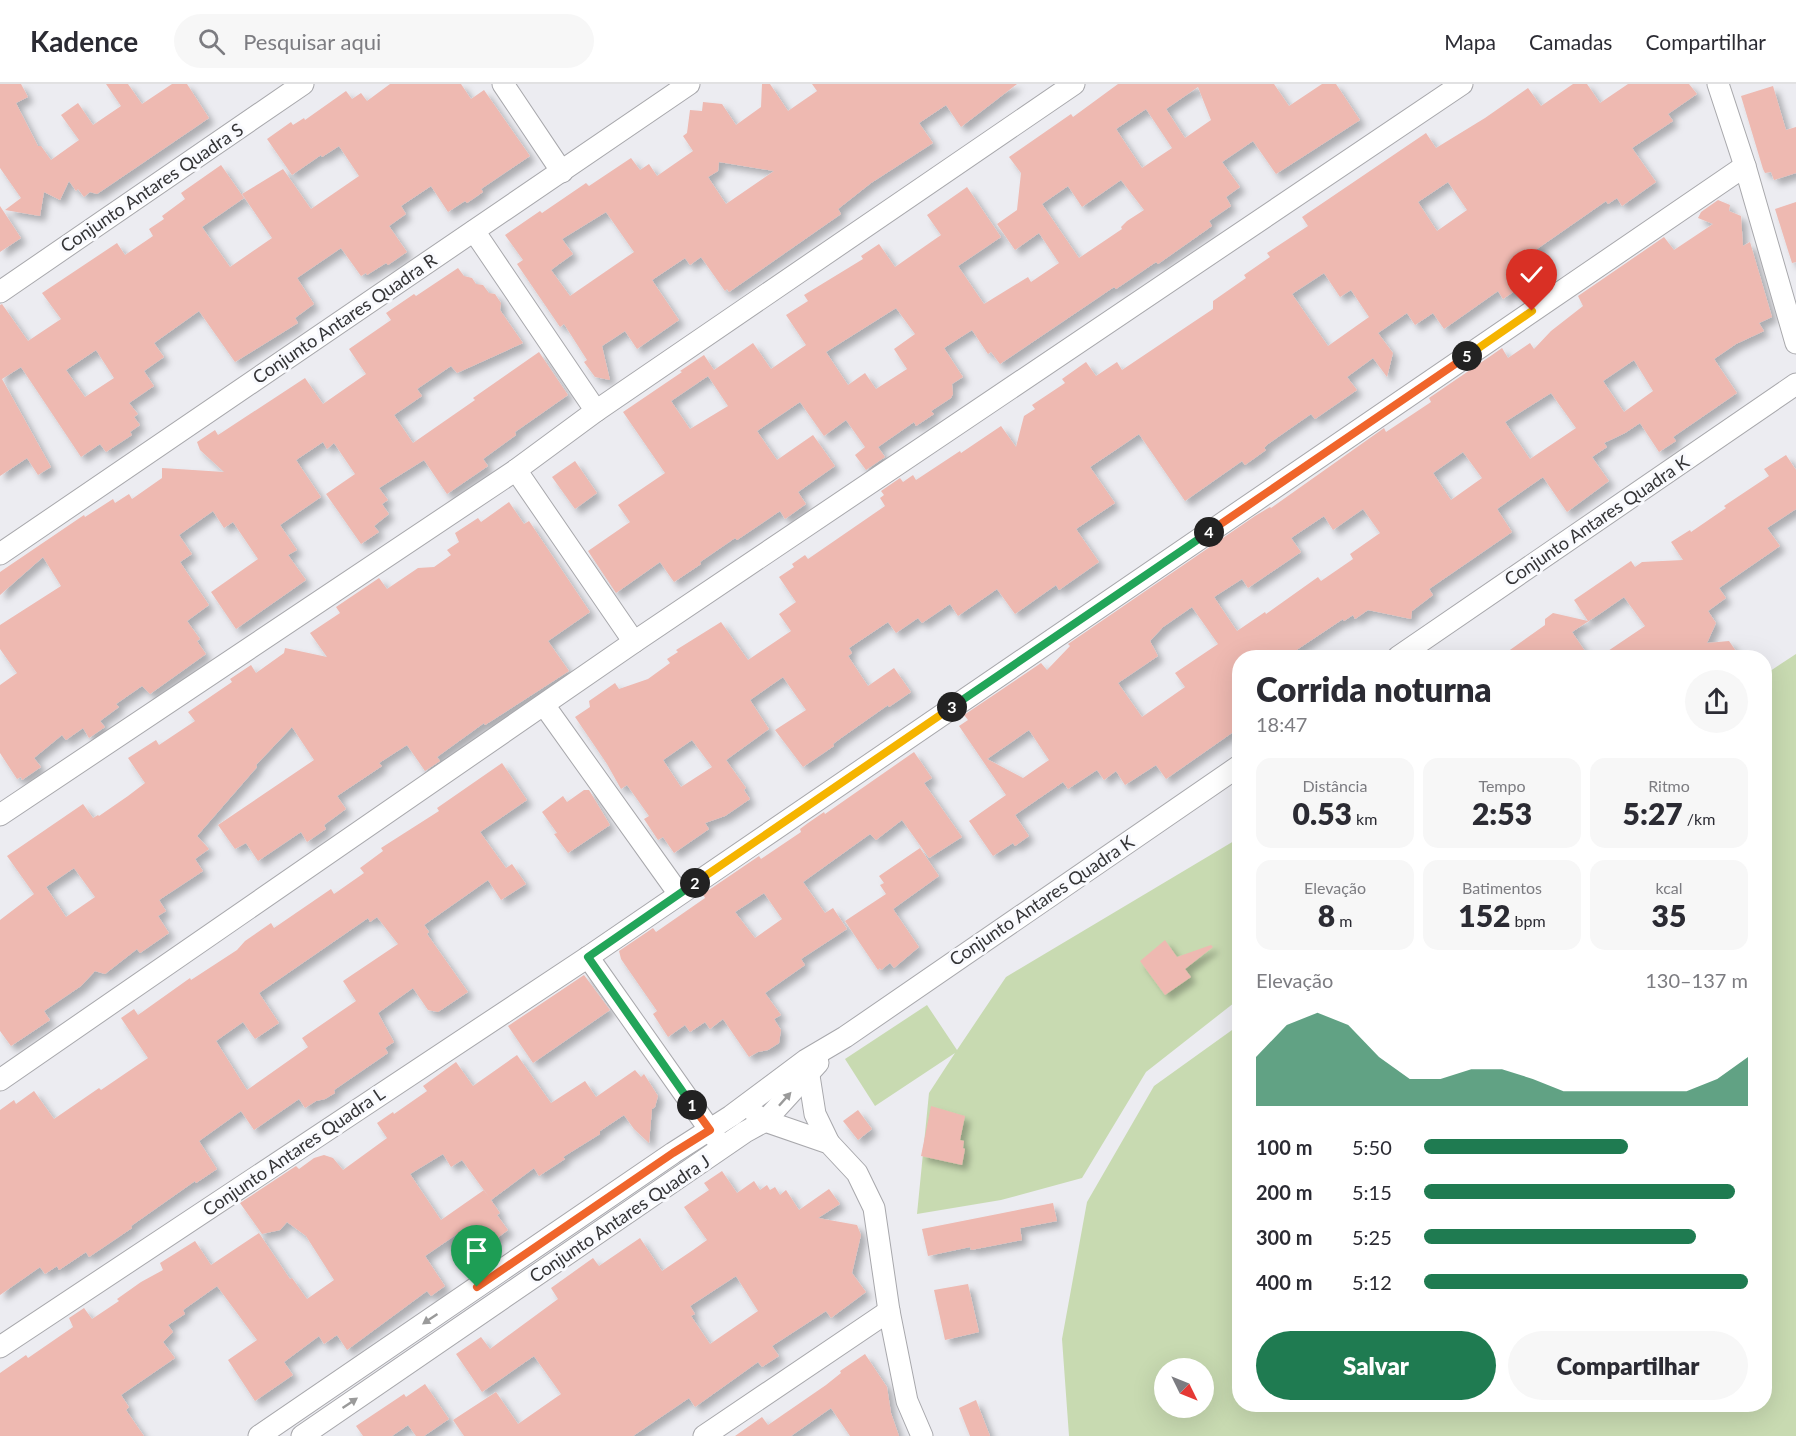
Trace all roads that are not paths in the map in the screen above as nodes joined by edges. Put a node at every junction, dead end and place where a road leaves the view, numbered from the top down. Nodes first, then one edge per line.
1 (303, 84) edge
2 (502, 84) edge
3 (689, 84) edge
4 (1074, 84) edge
5 (1462, 84) edge
6 (1718, 84) edge
7 (1745, 166) junction
8 (562, 172) junction
9 (474, 231) junction
10 (0, 292) edge
11 (1796, 343) edge
12 (1796, 384) edge
13 (596, 411) junction
14 (516, 470) junction
15 (0, 554) edge
16 (634, 642) junction
17 (1408, 650) edge
18 (544, 705) junction
19 (1232, 771) edge
20 (0, 815) edge
21 (679, 894) junction
22 (588, 957) junction
23 (808, 1065) junction
24 (0, 1080) edge
25 (744, 1107) junction
26 (765, 1121) junction
27 (710, 1130) junction
28 (829, 1143) junction
29 (723, 1149) junction
30 (890, 1311) junction
31 (0, 1347) edge
32 (287, 1428) edge
33 (259, 1436) edge
34 (302, 1436) edge
35 (704, 1436) edge
36 (922, 1436) edge

1 - 10 street, Conjunto Antares Quadra S
2 - 8 street
3 - 8 street, Conjunto Antares Quadra R
4 - 13 street
5 - 16 street
6 - 7 street
7 - 11 street
7 - 21 street, Conjunto Antares Quadra L
8 - 9 street, Conjunto Antares Quadra R
9 - 13 street
9 - 15 street, Conjunto Antares Quadra R
12 - 17 street, Conjunto Antares Quadra K
13 - 14 street
14 - 16 street
14 - 20 street
16 - 18 street
18 - 21 street
18 - 24 street
19 - 23 street, Conjunto Antares Quadra K
21 - 22 street, Conjunto Antares Quadra L
22 - 27 street
22 - 31 street, Conjunto Antares Quadra L
23 - 25 street, Conjunto Antares Quadra J
26 -> 23 street, Conjunto Antares Quadra J
23 - 28 street
25 - 26 street
25 - 27 street, Conjunto Antares Quadra J
26 - 28 street
26 - 29 street, Conjunto Antares Quadra J
27 - 29 street
27 -> 32 street, Conjunto Antares Quadra J
28 - 30 street
34 -> 29 street, Conjunto Antares Quadra J
30 - 35 street
30 - 36 street
32 - 33 street, Conjunto Antares Quadra J

